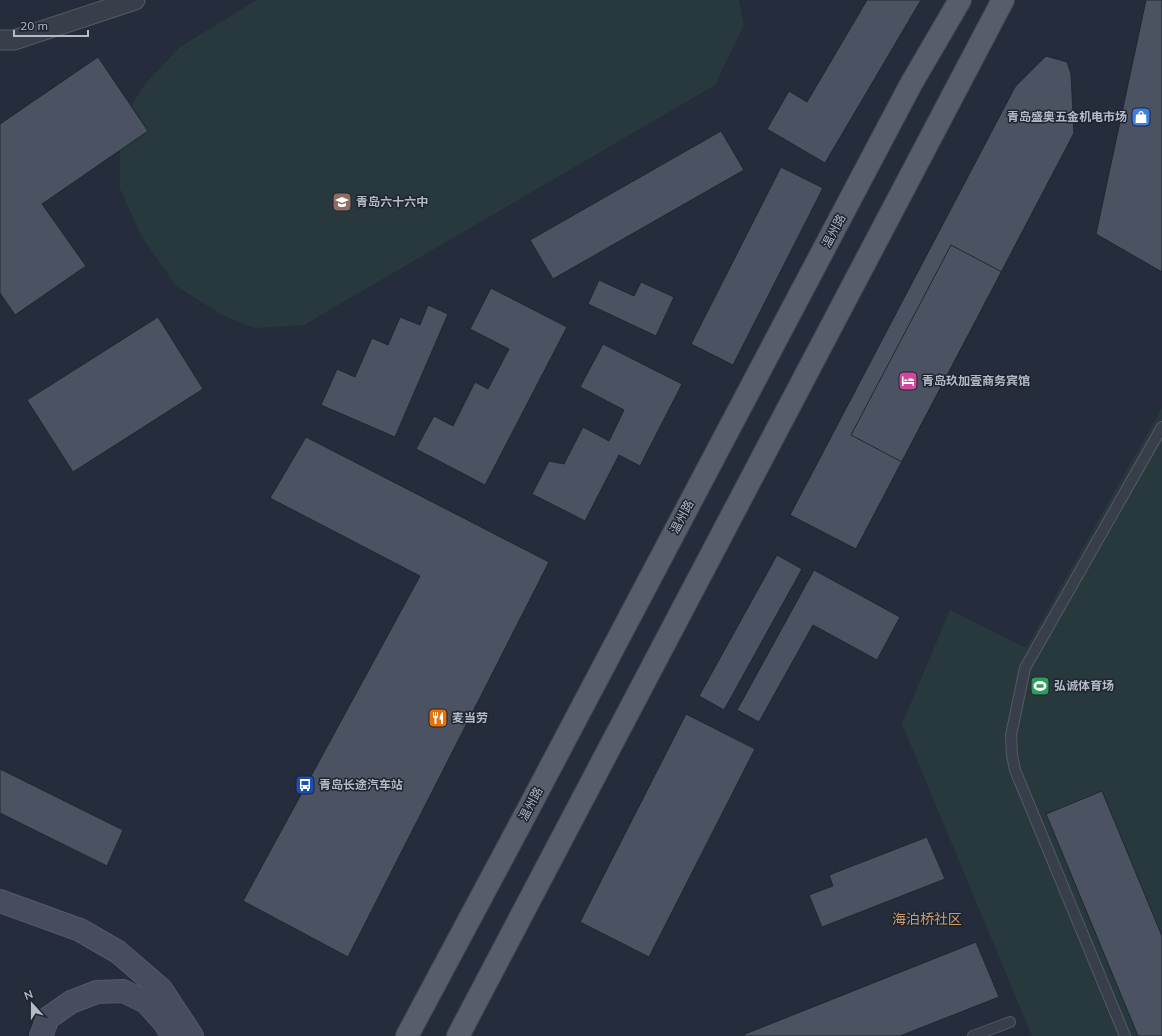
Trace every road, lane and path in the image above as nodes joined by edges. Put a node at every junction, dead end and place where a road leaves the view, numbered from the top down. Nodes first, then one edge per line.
1 (135, 0) edge
2 (960, 0) edge
3 (1003, 0) edge
4 (0, 40) edge
5 (1162, 427) edge
6 (0, 901) edge
7 (1010, 1022) dead end
8 (41, 1036) edge
9 (173, 1036) edge
10 (192, 1036) edge
11 (407, 1036) edge
12 (458, 1036) edge
13 (973, 1036) edge
14 (1125, 1036) edge

1 - 4 street
2 - 11 main road, 温州路
3 - 12 main road
5 - 14 lane
6 - 10 main road
7 - 13 lane
8 - 9 main road

